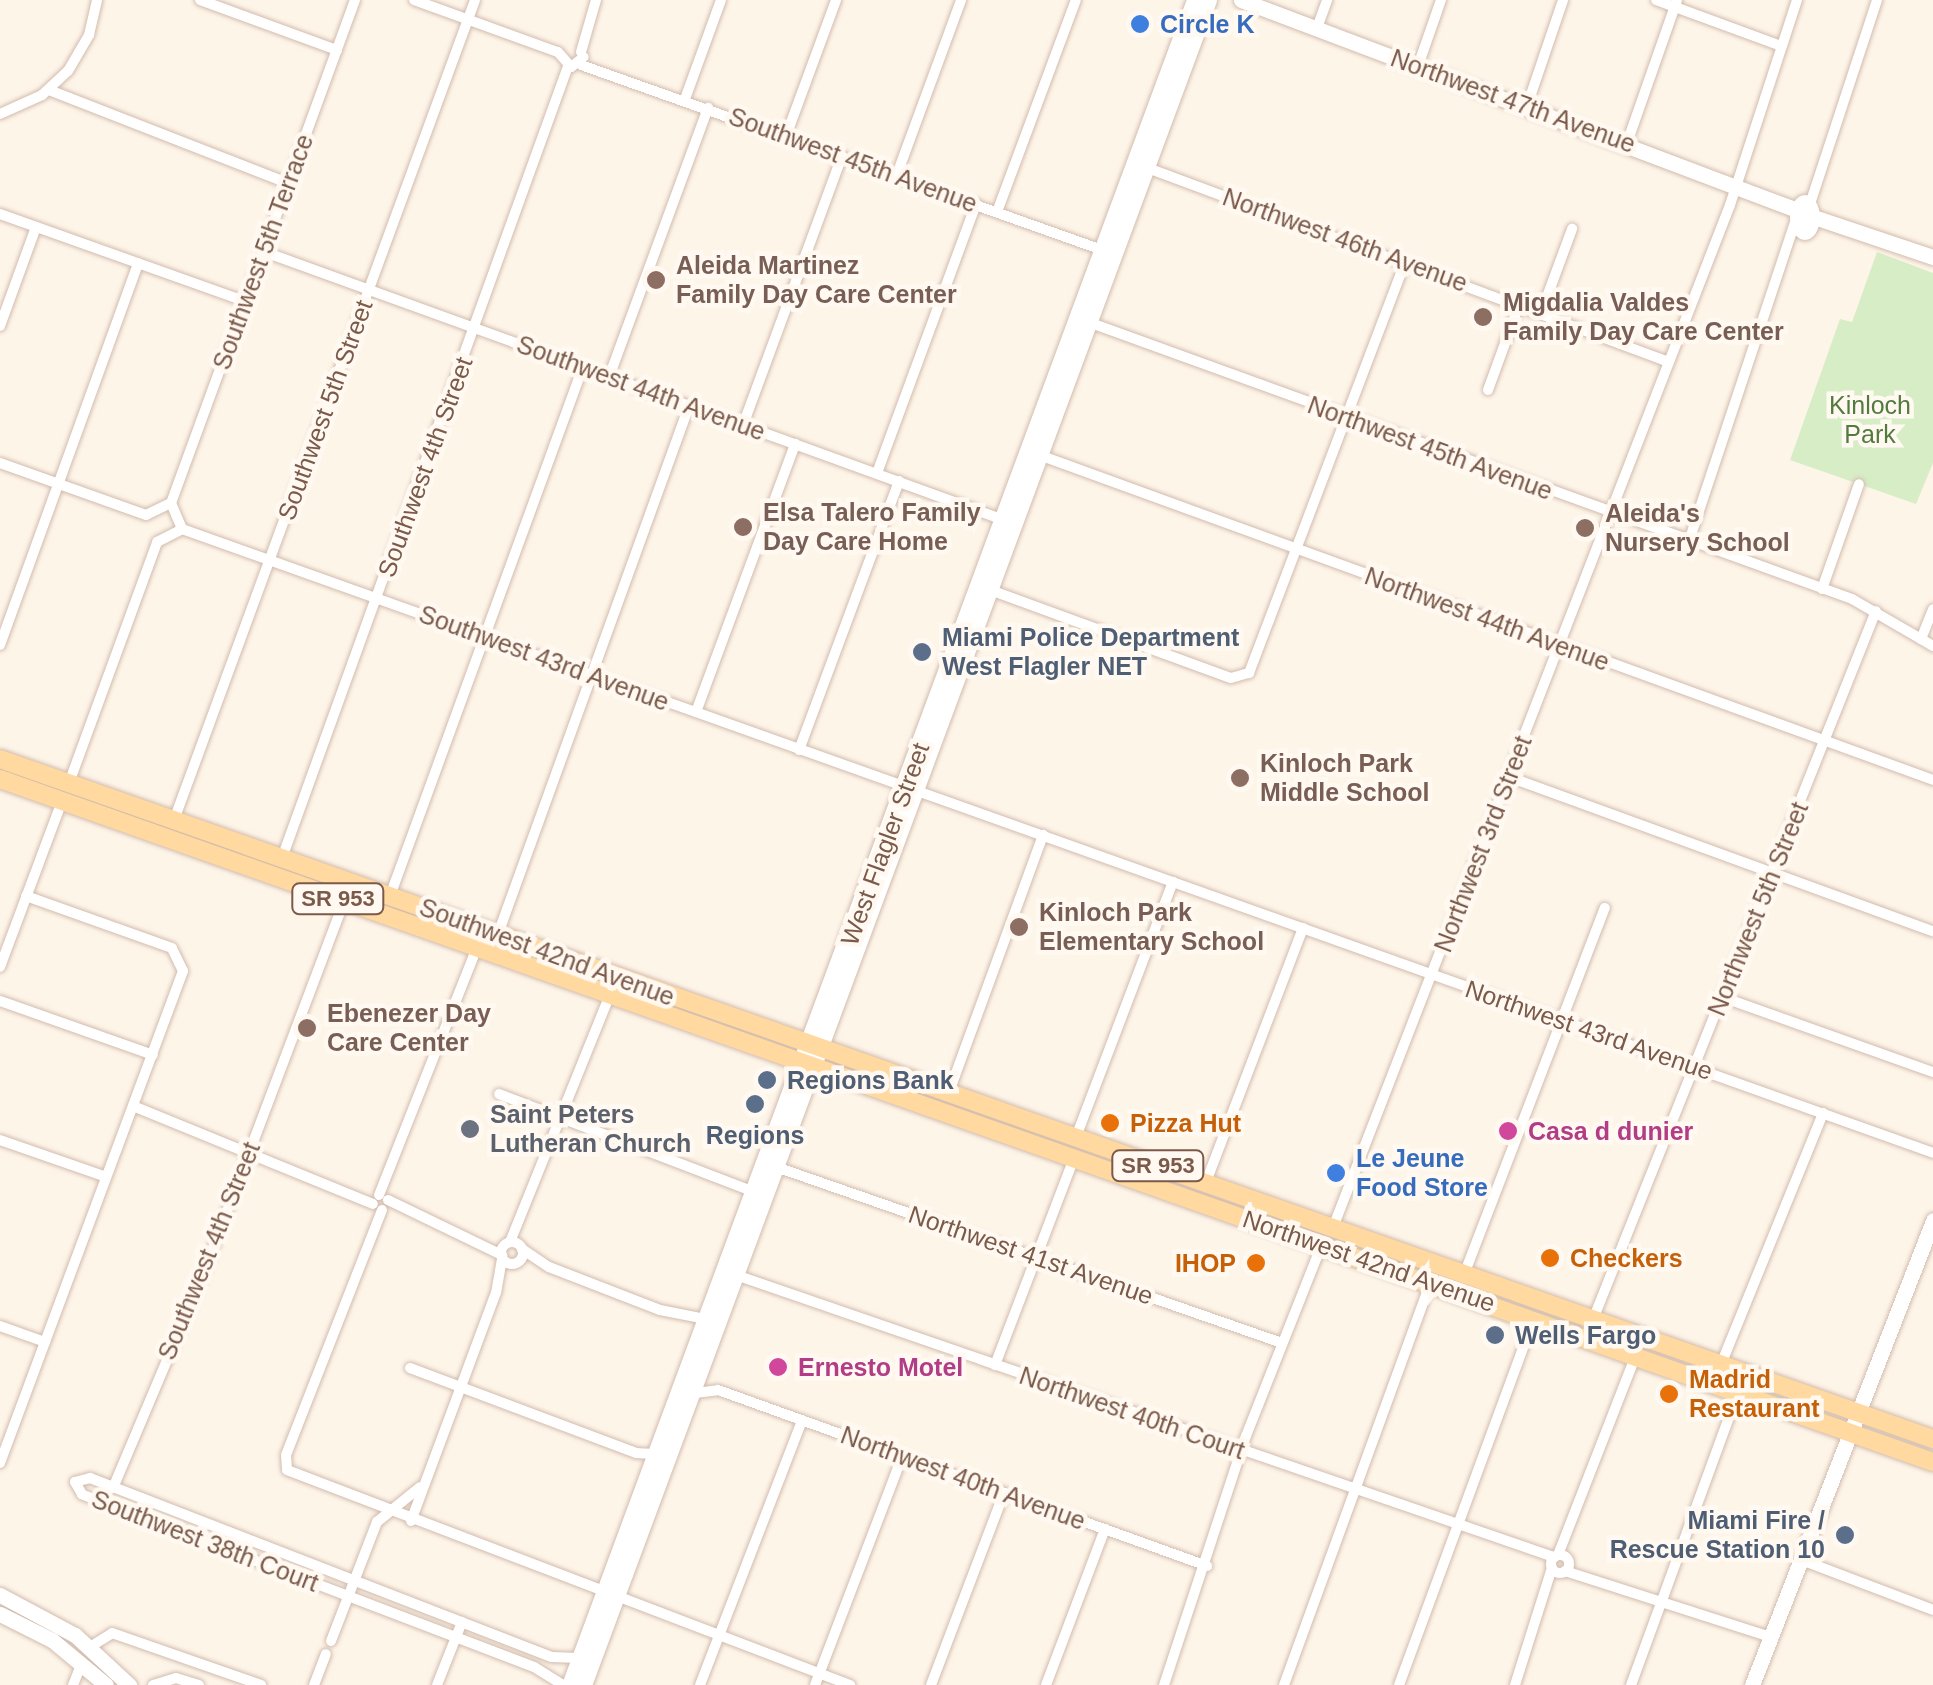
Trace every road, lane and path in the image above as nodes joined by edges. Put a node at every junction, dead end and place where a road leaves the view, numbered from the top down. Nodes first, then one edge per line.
1 (97, 0) edge
2 (200, 0) edge
3 (355, 0) edge
4 (414, 0) edge
5 (476, 0) edge
6 (596, 0) edge
7 (721, 0) edge
8 (836, 0) edge
9 (961, 0) edge
10 (1076, 0) edge
11 (1194, 0) edge
12 (1209, 0) edge
13 (1242, 0) edge
14 (1327, 0) edge
15 (1442, 0) edge
16 (1564, 0) edge
17 (1656, 0) edge
18 (1797, 0) edge
19 (1877, 0) edge
20 (1676, 4) edge
21 (468, 20) junction
22 (1317, 28) junction
23 (1781, 46) junction
24 (337, 50) junction
25 (574, 58) junction
26 (1418, 66) junction
27 (49, 90) junction
28 (685, 99) junction
29 (1527, 106) junction
30 (708, 108) junction
31 (0, 114) edge
32 (786, 136) junction
33 (1627, 143) junction
34 (842, 156) junction
35 (1141, 165) junction
36 (896, 176) junction
37 (288, 183) junction
38 (1736, 184) junction
39 (976, 204) junction
40 (1804, 209) junction
41 (997, 212) junction
42 (0, 214) edge
43 (36, 227) junction
44 (1572, 229) dead end
45 (262, 251) junction
46 (1109, 253) junction
47 (1933, 257) edge
48 (1405, 262) junction
49 (138, 263) junction
50 (369, 290) junction
51 (244, 302) junction
52 (1519, 305) junction
53 (1541, 313) junction
54 (1091, 323) junction
55 (0, 326) edge
56 (476, 328) junction
57 (1666, 361) junction
58 (582, 367) junction
59 (610, 377) junction
60 (1488, 390) dead end
61 (689, 406) junction
62 (1347, 418) junction
63 (743, 425) junction
64 (1037, 430) junction
65 (795, 444) junction
66 (1042, 456) junction
67 (0, 463) edge
68 (877, 473) junction
69 (899, 481) junction
70 (58, 484) junction
71 (1859, 484) dead end
72 (1610, 514) junction
73 (164, 521) junction
74 (1009, 526) junction
75 (1689, 541) junction
76 (1297, 550) junction
77 (270, 559) junction
78 (1822, 589) junction
79 (992, 591) junction
80 (378, 598) junction
81 (1933, 609) edge
82 (1876, 611) junction
83 (484, 636) junction
84 (1921, 639) junction
85 (0, 644) edge
86 (1560, 646) junction
87 (1933, 646) edge
88 (592, 674) junction
89 (696, 712) junction
90 (1823, 740) junction
91 (800, 750) junction
92 (0, 759) edge
93 (1509, 778) junction
94 (0, 779) edge
95 (1933, 780) edge
96 (913, 789) junction
97 (65, 792) junction
98 (174, 820) junction
99 (1042, 836) junction
100 (273, 855) junction
101 (236, 862) junction
102 (1774, 873) junction
103 (1173, 882) junction
104 (26, 896) junction
105 (390, 896) junction
106 (344, 901) junction
107 (1605, 908) dead end
108 (1303, 928) junction
109 (1933, 931) edge
110 (498, 934) junction
111 (473, 946) junction
112 (0, 967) edge
113 (1433, 974) junction
114 (614, 985) junction
115 (1722, 997) junction
116 (0, 1001) edge
117 (1563, 1021) junction
118 (152, 1054) junction
119 (814, 1056) junction
120 (1694, 1067) junction
121 (1933, 1072) edge
122 (949, 1092) junction
123 (499, 1094) dead end
124 (132, 1106) junction
125 (1823, 1113) junction
126 (562, 1119) junction
127 (1076, 1137) junction
128 (0, 1140) edge
129 (1042, 1147) junction
130 (249, 1152) junction
131 (1933, 1152) edge
132 (1074, 1158) junction
133 (779, 1168) junction
134 (106, 1177) junction
135 (1206, 1182) junction
136 (755, 1192) junction
137 (381, 1202) junction
138 (1933, 1220) edge
139 (1333, 1227) junction
140 (1322, 1244) junction
141 (510, 1249) junction
142 (1036, 1257) junction
143 (516, 1262) junction
144 (549, 1267) junction
145 (1465, 1272) junction
146 (731, 1273) junction
147 (1431, 1282) junction
148 (496, 1293) junction
149 (1594, 1318) junction
150 (1542, 1321) junction
151 (0, 1326) edge
152 (704, 1326) junction
153 (44, 1342) junction
154 (1282, 1343) junction
155 (1678, 1347) junction
156 (1636, 1354) junction
157 (1722, 1362) junction
158 (996, 1365) junction
159 (410, 1368) dead end
160 (702, 1372) junction
161 (460, 1386) junction
162 (718, 1390) junction
163 (1740, 1390) junction
164 (695, 1394) junction
165 (1855, 1409) junction
166 (802, 1420) junction
167 (1847, 1428) junction
168 (1933, 1439) edge
169 (4, 1443) edge
170 (1241, 1452) junction
171 (902, 1457) junction
172 (655, 1461) junction
173 (1933, 1462) edge
174 (0, 1464) edge
175 (423, 1482) junction
176 (113, 1488) junction
177 (1354, 1492) junction
178 (1004, 1493) junction
179 (389, 1513) junction
180 (411, 1522) junction
181 (1456, 1527) junction
182 (1104, 1529) junction
183 (1798, 1559) junction
184 (1560, 1563) junction
185 (1208, 1566) junction
186 (354, 1580) junction
187 (0, 1596) edge
188 (348, 1596) junction
189 (610, 1598) junction
190 (1662, 1599) junction
191 (1933, 1610) edge
192 (0, 1614) edge
193 (462, 1622) junction
194 (456, 1637) junction
195 (1770, 1637) junction
196 (718, 1638) junction
197 (330, 1641) dead end
198 (86, 1654) junction
199 (326, 1654) dead end
200 (580, 1658) junction
201 (193, 1662) junction
202 (186, 1680) junction
203 (817, 1680) edge
204 (930, 1684) edge
205 (74, 1685) edge
206 (106, 1685) edge
207 (129, 1685) edge
208 (154, 1685) edge
209 (199, 1685) edge
210 (261, 1685) edge
211 (314, 1685) edge
212 (437, 1685) edge
213 (566, 1685) edge
214 (584, 1685) edge
215 (700, 1685) edge
216 (850, 1685) edge
217 (1046, 1685) edge
218 (1164, 1685) edge
219 (1284, 1685) edge
220 (1399, 1685) edge
221 (1515, 1685) edge
222 (1631, 1685) edge
223 (1752, 1685) edge

1 - 27 street
2 - 24 street
3 - 24 street, Southwest 5th Terrace
4 - 21 street, Southwest 45th Avenue
5 - 21 street, Southwest 5th Street
6 - 25 street, Southwest 4th Street
7 - 28 street
8 - 32 street
9 - 36 street
10 - 41 street
11 - 35 main road, West Flagler Street
12 - 35 main road, West Flagler Street
13 - 22 main road, Northwest 47th Avenue
14 - 22 street
15 - 26 street
16 - 29 street
17 - 20 street
18 - 23 street, Northwest 3rd Street
19 - 40 street
20 - 23 street
20 - 33 street
21 - 25 street, Southwest 45th Avenue
21 - 50 street, Southwest 5th Street
22 - 26 main road, Northwest 47th Avenue
23 - 38 street, Northwest 3rd Street
24 - 37 street, Southwest 5th Terrace
25 - 28 street, Southwest 45th Avenue
25 - 56 street, Southwest 4th Street
26 - 29 main road, Northwest 47th Avenue
27 - 31 street
27 - 37 street
28 - 30 street, Southwest 45th Avenue
29 - 33 main road, Northwest 47th Avenue
30 - 32 street, Southwest 45th Avenue
30 - 59 street
32 - 34 street, Southwest 45th Avenue
33 - 38 main road, Northwest 47th Avenue
34 - 36 street, Southwest 45th Avenue
34 - 63 street
35 - 46 main road, West Flagler Street
35 - 48 street, Northwest 46th Avenue
36 - 39 street, Southwest 45th Avenue
37 - 45 street, Southwest 5th Terrace
38 - 40 main road, Northwest 47th Avenue
38 - 57 street, Northwest 3rd Street
39 - 41 street, Southwest 45th Avenue
39 - 68 street
40 - 47 main road, Northwest 47th Avenue
40 - 75 street
41 - 46 street, Southwest 45th Avenue
42 - 43 street
43 - 49 street
43 - 55 street
44 - 53 street
45 - 50 street, Southwest 44th Avenue
45 - 51 street, Southwest 5th Terrace
46 - 54 main road, West Flagler Street
46 - 64 main road, West Flagler Street
48 - 52 street, Northwest 46th Avenue
48 - 62 street
49 - 51 street
49 - 70 street
50 - 56 street, Southwest 44th Avenue
50 - 77 street, Southwest 5th Street
51 - 73 street, Southwest 5th Terrace
52 - 53 street, Northwest 46th Avenue
52 - 60 street
53 - 57 street, Northwest 46th Avenue
54 - 62 street, Northwest 45th Avenue
54 - 66 main road, West Flagler Street
56 - 58 street, Southwest 44th Avenue
56 - 80 street, Southwest 4th Street
57 - 72 street, Northwest 3rd Street
58 - 59 street, Southwest 44th Avenue
58 - 83 street
59 - 61 street, Southwest 44th Avenue
61 - 63 street, Southwest 44th Avenue
61 - 88 street
62 - 72 street, Northwest 45th Avenue
62 - 76 street
63 - 65 street, Southwest 44th Avenue
64 - 66 main road
64 - 74 main road, West Flagler Street
65 - 68 street, Southwest 44th Avenue
65 - 89 street
66 - 74 main road, West Flagler Street
66 - 76 street, Northwest 44th Avenue
67 - 70 street, Southwest 43rd Avenue
68 - 69 street, Southwest 44th Avenue
69 - 74 street, Southwest 44th Avenue
69 - 91 street
70 - 73 street, Southwest 43rd Avenue
70 - 85 street
71 - 78 street
72 - 75 street, Northwest 45th Avenue
72 - 86 street, Northwest 3rd Street
73 - 77 street, Southwest 43rd Avenue
73 - 97 street, Southwest 5th Terrace
74 - 79 main road, West Flagler Street
74 - 96 main road, West Flagler Street
75 - 78 street, Northwest 45th Avenue
76 - 79 street
76 - 86 street, Northwest 44th Avenue
77 - 80 street, Southwest 43rd Avenue
77 - 98 street, Southwest 5th Street
78 - 82 street, Northwest 45th Avenue
79 - 96 main road, West Flagler Street
80 - 83 street, Southwest 43rd Avenue
80 - 100 street, Southwest 4th Street
81 - 84 street
82 - 84 street, Northwest 45th Avenue
82 - 90 street, Northwest 5th Street
83 - 88 street, Southwest 43rd Avenue
83 - 105 street
84 - 87 street, Northwest 45th Avenue
86 - 90 street, Northwest 44th Avenue
86 - 93 street, Northwest 3rd Street
88 - 89 street, Southwest 43rd Avenue
88 - 110 street
89 - 91 street, Southwest 43rd Avenue
90 - 95 street, Northwest 44th Avenue
90 - 102 street, Northwest 5th Street
91 - 96 street, Southwest 43rd Avenue
92 - 97 main road, Southwest 42nd Avenue / SR 953
93 - 102 street
93 - 113 street, Northwest 3rd Street
94 - 97 main road, Southwest 42nd Avenue / SR 953
96 - 99 street, Northwest 43rd Avenue
96 - 119 main road, West Flagler Street
97 - 98 main road, Southwest 42nd Avenue / SR 953
97 - 101 main road, Southwest 42nd Avenue / SR 953
97 - 104 street, Southwest 5th Terrace
98 - 100 main road, Southwest 42nd Avenue / SR 953
99 - 103 street, Northwest 43rd Avenue
99 - 122 street
100 - 101 main road
100 - 105 main road, Southwest 42nd Avenue / SR 953
101 - 106 main road, Southwest 42nd Avenue / SR 953
102 - 109 street
102 - 115 street, Northwest 5th Street
103 - 108 street, Northwest 43rd Avenue
103 - 127 street
104 - 112 street, Southwest 5th Terrace
104 - 118 street
105 - 110 main road, Southwest 42nd Avenue / SR 953
106 - 111 main road, Southwest 42nd Avenue / SR 953
106 - 130 street, Southwest 4th Street
107 - 117 street
108 - 113 street, Northwest 43rd Avenue
108 - 135 street
110 - 111 main road
110 - 114 main road, Southwest 42nd Avenue / SR 953
111 - 114 main road, Southwest 42nd Avenue / SR 953
111 - 137 street
113 - 117 street, Northwest 43rd Avenue
113 - 139 street, Northwest 3rd Street
114 - 119 main road, Southwest 42nd Avenue / SR 953
114 - 119 main road, Southwest 42nd Avenue / SR 953
114 - 126 street
115 - 120 street, Northwest 5th Street
115 - 121 street
116 - 118 street
117 - 120 street, Northwest 43rd Avenue
117 - 145 street
118 - 124 street
119 - 122 main road, Northwest 42nd Avenue / SR 953
119 - 129 main road, Northwest 42nd Avenue / SR 953
119 - 133 main road, West Flagler Street
119 - 136 main road, West Flagler Street
120 - 125 street, Northwest 43rd Avenue
120 - 149 street, Northwest 5th Street
122 - 127 main road, Northwest 42nd Avenue / SR 953
123 - 126 street
124 - 130 street
124 - 134 street
125 - 131 street, Northwest 43rd Avenue
125 - 157 street
126 - 136 street
126 - 141 street
127 - 129 main road
127 - 135 main road, Northwest 42nd Avenue / SR 953
128 - 134 street
129 - 132 main road, Northwest 42nd Avenue / SR 953
130 - 137 street
130 - 176 street, Southwest 4th Street
132 - 140 main road, Northwest 42nd Avenue / SR 953
132 - 142 street
133 - 142 street, Northwest 41st Avenue
133 - 146 main road, West Flagler Street
134 - 153 street
135 - 139 main road, Northwest 42nd Avenue / SR 953
136 - 146 main road, West Flagler Street
137 - 141 street
137 - 179 street
138 - 165 main road
139 - 140 street, Northwest 3rd Street
139 - 145 main road, Northwest 42nd Avenue / SR 953
140 - 147 main road, Northwest 42nd Avenue / SR 953
140 - 154 street, Northwest 3rd Street
141 - 143 street
141 - 144 street
141 - 148 street
142 - 154 street, Northwest 41st Avenue
142 - 158 street
143 - 144 street
143 - 148 street
144 - 152 street
145 - 149 main road, Northwest 42nd Avenue / SR 953
146 - 152 main road, West Flagler Street
146 - 158 street, Northwest 40th Court
146 - 160 main road, West Flagler Street
147 - 150 main road, Northwest 42nd Avenue / SR 953
147 - 177 street
148 - 161 street
149 - 150 main road
149 - 155 main road, Northwest 42nd Avenue / SR 953
150 - 156 main road, Northwest 42nd Avenue / SR 953
150 - 181 street
151 - 153 street
152 - 172 main road, West Flagler Street
153 - 169 street
154 - 170 street, Northwest 3rd Street
155 - 156 main road
155 - 157 main road, Northwest 42nd Avenue / SR 953
156 - 163 main road, Northwest 42nd Avenue / SR 953
156 - 184 street
157 - 165 main road, Northwest 42nd Avenue / SR 953
158 - 170 street, Northwest 40th Court
159 - 161 street
160 - 162 street, Northwest 40th Avenue
160 - 164 main road, West Flagler Street
161 - 172 street
161 - 175 street
162 - 164 street, Northwest 40th Avenue
162 - 166 street, Northwest 40th Avenue
163 - 167 main road, Northwest 42nd Avenue / SR 953
163 - 190 street
164 - 189 main road, West Flagler Street
165 - 167 main road
165 - 168 main road, Northwest 42nd Avenue / SR 953
166 - 171 street, Northwest 40th Avenue
166 - 196 street
167 - 173 main road, Northwest 42nd Avenue / SR 953
167 - 183 main road
169 - 174 street
170 - 177 street, Northwest 40th Court
170 - 185 street, Northwest 3rd Street
171 - 178 street, Northwest 40th Avenue
171 - 203 street
172 - 189 main road, West Flagler Street
175 - 179 street
175 - 180 street
176 - 186 street, Southwest 38th Court
176 - 188 street, Southwest 38th Court
177 - 181 street, Northwest 40th Court
177 - 219 street
178 - 182 street, Northwest 40th Avenue
178 - 204 street
179 - 180 street
179 - 186 street
180 - 189 street
181 - 184 street, Northwest 40th Court
181 - 220 street
182 - 185 street, Northwest 40th Avenue
182 - 217 street
183 - 191 street
183 - 195 main road
184 - 190 street, Northwest 40th Court
184 - 221 street
185 - 218 street, Northwest 3rd Street
186 - 188 street
186 - 193 street, Southwest 38th Court
187 - 198 main road
188 - 194 street, Southwest 38th Court
188 - 197 street
189 - 196 street
189 - 200 main road, West Flagler Street
189 - 214 main road, West Flagler Street
190 - 195 street, Northwest 40th Court
190 - 222 street
192 - 198 main road
193 - 194 street
193 - 200 street, Southwest 38th Court
194 - 212 street
194 - 213 street, Southwest 38th Court
195 - 223 main road
196 - 203 street
196 - 215 street
198 - 201 street
198 - 205 street
198 - 206 main road
198 - 207 main road
199 - 211 street
200 - 213 main road, West Flagler Street
201 - 202 street
201 - 210 street
202 - 208 street
202 - 209 street
203 - 216 street

